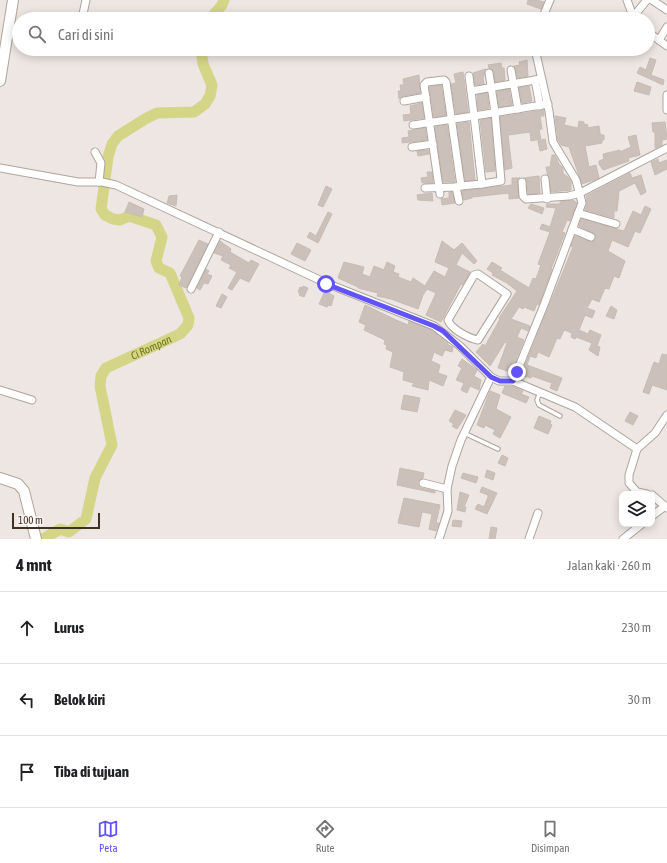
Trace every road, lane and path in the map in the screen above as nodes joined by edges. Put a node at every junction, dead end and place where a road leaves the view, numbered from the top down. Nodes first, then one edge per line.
1 (13, 0) edge
2 (86, 0) edge
3 (550, 0) edge
4 (627, 0) edge
5 (647, 0) edge
6 (652, 0) edge
7 (667, 10) edge
8 (83, 12) edge
9 (545, 12) edge
10 (632, 12) edge
11 (638, 12) edge
12 (664, 34) edge
13 (667, 46) edge
14 (536, 56) edge
15 (511, 70) dead end
16 (489, 73) dead end
17 (469, 76) dead end
18 (538, 80) junction
19 (0, 81) edge
20 (514, 83) junction
21 (491, 86) junction
22 (471, 91) junction
23 (667, 95) edge
24 (426, 96) junction
25 (404, 101) dead end
26 (548, 104) junction
27 (540, 106) junction
28 (667, 106) edge
29 (518, 109) junction
30 (495, 112) junction
31 (474, 116) junction
32 (452, 119) junction
33 (430, 122) junction
34 (413, 125) dead end
35 (433, 144) junction
36 (412, 147) dead end
37 (667, 148) edge
38 (95, 152) dead end
39 (0, 168) edge
40 (546, 178) dead end
41 (522, 182) dead end
42 (103, 183) junction
43 (482, 184) junction
44 (459, 186) junction
45 (425, 188) dead end
46 (439, 191) junction
47 (580, 193) junction
48 (547, 199) junction
49 (459, 201) dead end
50 (578, 213) junction
51 (616, 224) dead end
52 (572, 229) junction
53 (219, 232) junction
54 (590, 237) dead end
55 (191, 290) dead end
56 (469, 338) junction
57 (460, 346) junction
58 (491, 377) junction
59 (513, 381) junction
60 (0, 390) edge
61 (541, 391) junction
62 (32, 400) dead end
63 (667, 415) edge
64 (560, 416) dead end
65 (464, 433) junction
66 (498, 449) dead end
67 (637, 450) junction
68 (0, 478) edge
69 (423, 483) dead end
70 (447, 489) junction
71 (636, 491) edge
72 (655, 498) edge
73 (666, 507) edge
74 (538, 513) dead end
75 (655, 514) edge
76 (638, 527) edge
77 (35, 538) edge
78 (439, 539) edge
79 (529, 539) edge
80 (623, 539) edge

1 - 19 street
2 - 8 street
3 - 9 street
4 - 10 street
5 - 11 street
6 - 7 street
12 - 13 street
14 - 18 street
15 - 20 street
16 - 21 street
17 - 22 street
18 - 20 street
18 - 26 street
18 - 27 street
20 - 21 street
20 - 29 street
21 - 22 street
21 - 30 street
22 - 31 street
23 - 28 street
24 - 25 street
24 - 32 street
24 - 33 street
26 - 27 street
26 - 47 street
27 - 29 street
29 - 30 street
30 - 31 street
30 - 43 street
31 - 32 street
31 - 43 street
32 - 33 street
32 - 44 street
33 - 34 street
33 - 35 street
35 - 36 street
35 - 46 street
37 - 47 street
38 - 42 street
39 - 42 street
40 - 48 street
41 - 48 street
42 - 53 street
43 - 44 street
44 - 46 street
44 - 49 street
45 - 46 street
47 - 48 street
47 - 50 street
50 - 51 street
50 - 52 street
52 - 54 street
52 - 59 street
53 - 55 street
53 - 57 street
56 - 56 street
56 - 57 street
57 - 58 street
58 - 59 street
58 - 65 street
59 - 61 street
60 - 62 street
61 - 64 lane
61 - 67 street
63 - 67 street
65 - 66 lane
65 - 70 street
67 - 71 street
68 - 77 street
69 - 70 street
70 - 78 street
72 - 73 street
73 - 75 street
74 - 79 street
76 - 80 street

